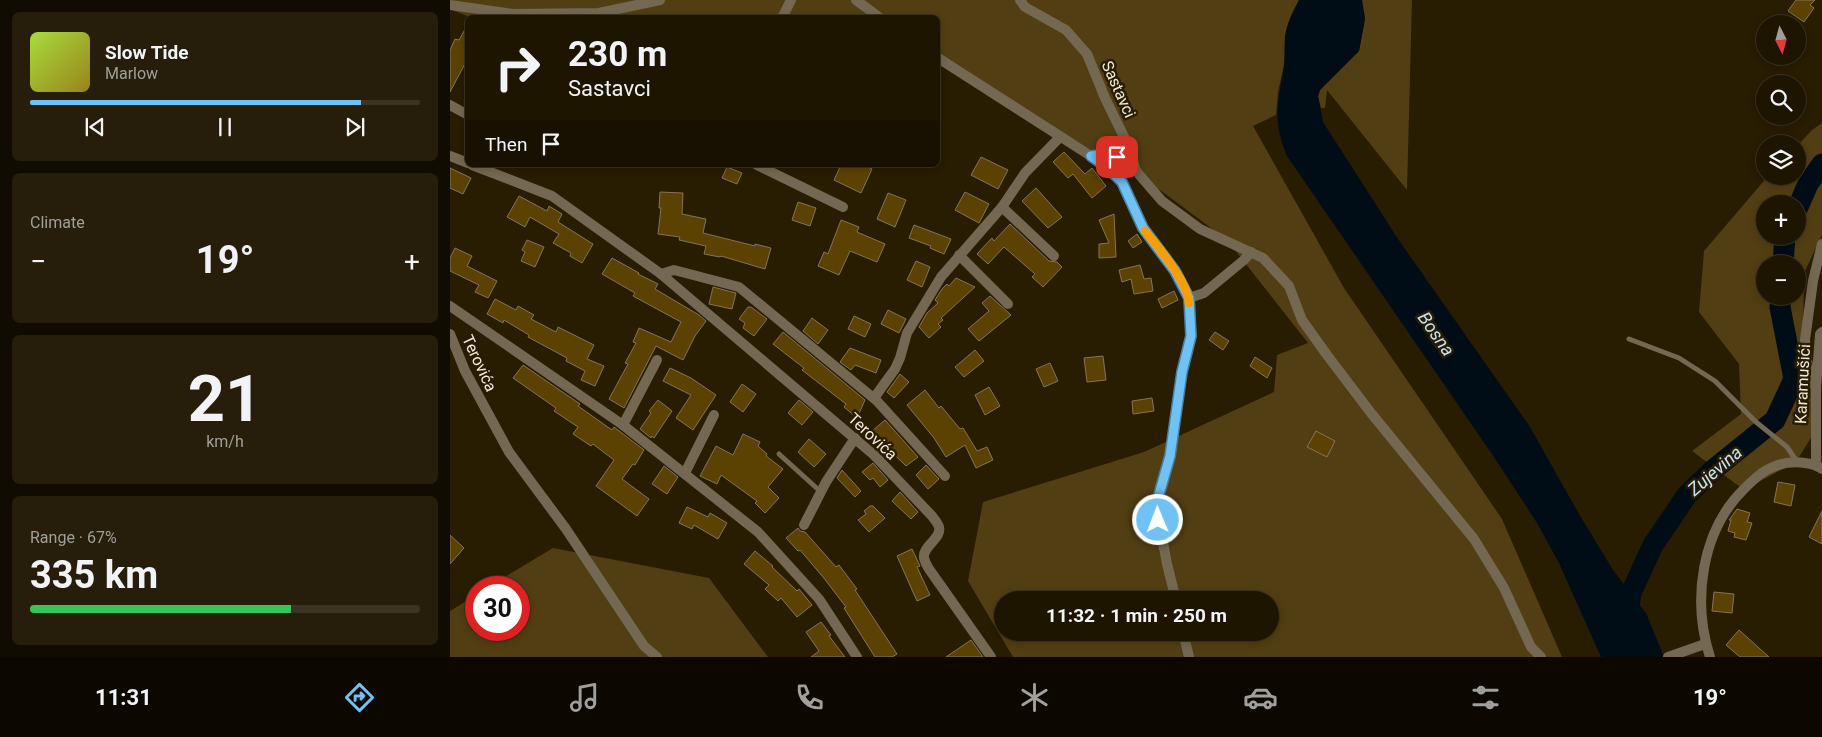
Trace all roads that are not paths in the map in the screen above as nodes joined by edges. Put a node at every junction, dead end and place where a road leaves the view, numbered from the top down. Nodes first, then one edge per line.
1 (660, 0) edge
2 (791, 0) edge
3 (856, 0) edge
4 (1020, 0) edge
5 (450, 5) edge
6 (784, 15) edge
7 (876, 15) edge
8 (940, 59) edge
9 (450, 105) edge
10 (465, 113) edge
11 (1060, 137) junction
12 (450, 156) edge
13 (1091, 156) junction
14 (465, 162) edge
15 (477, 167) edge
16 (761, 167) edge
17 (1136, 171) junction
18 (843, 207) dead end
19 (1002, 207) junction
20 (1822, 244) edge
21 (1251, 252) junction
22 (959, 255) junction
23 (1054, 256) dead end
24 (661, 274) junction
25 (1189, 298) junction
26 (1008, 304) dead end
27 (450, 306) edge
28 (1822, 332) edge
29 (450, 334) edge
30 (1629, 339) dead end
31 (658, 360) dead end
32 (1816, 388) junction
33 (874, 398) junction
34 (714, 415) dead end
35 (623, 425) junction
36 (1818, 436) edge
37 (854, 438) junction
38 (778, 454) dead end
39 (1799, 464) junction
40 (1819, 467) edge
41 (685, 473) junction
42 (945, 476) dead end
43 (821, 493) junction
44 (804, 525) dead end
45 (1174, 591) edge
46 (1186, 641) edge
47 (1705, 644) junction
48 (1672, 656) edge
49 (657, 657) edge
50 (857, 657) edge
51 (991, 657) edge
52 (1190, 657) edge
53 (1541, 657) edge
54 (1710, 657) edge

1 - 5 street
2 - 6 street
3 - 7 street
4 - 17 street, Sastavci
8 - 11 street
9 - 10 street
11 - 13 street
11 - 19 street
12 - 14 street
13 - 17 street
13 - 25 street
15 - 24 street, Terovića
16 - 18 street
17 - 21 street
19 - 22 street
19 - 23 street
20 - 32 street
21 - 25 street
21 - 53 street
22 - 26 street
22 - 33 street
24 - 33 street, Terovića
24 - 37 street, Terovića
25 - 45 street
27 - 35 street, Terovića
28 - 32 street, Karamušići
29 - 49 street, Terovića
30 - 39 lane
31 - 35 street
32 - 36 street, Karamušići
33 - 42 street, Terovića
34 - 41 street
35 - 41 street, Terovića
36 - 40 street, Karamušići
37 - 43 street
37 - 51 street, Terovića
38 - 43 lane
39 - 40 street, Karamušići
39 - 47 street, Karamušići
41 - 50 street, Terovića
43 - 44 street
46 - 52 street
47 - 48 street
47 - 54 street, Karamušići

